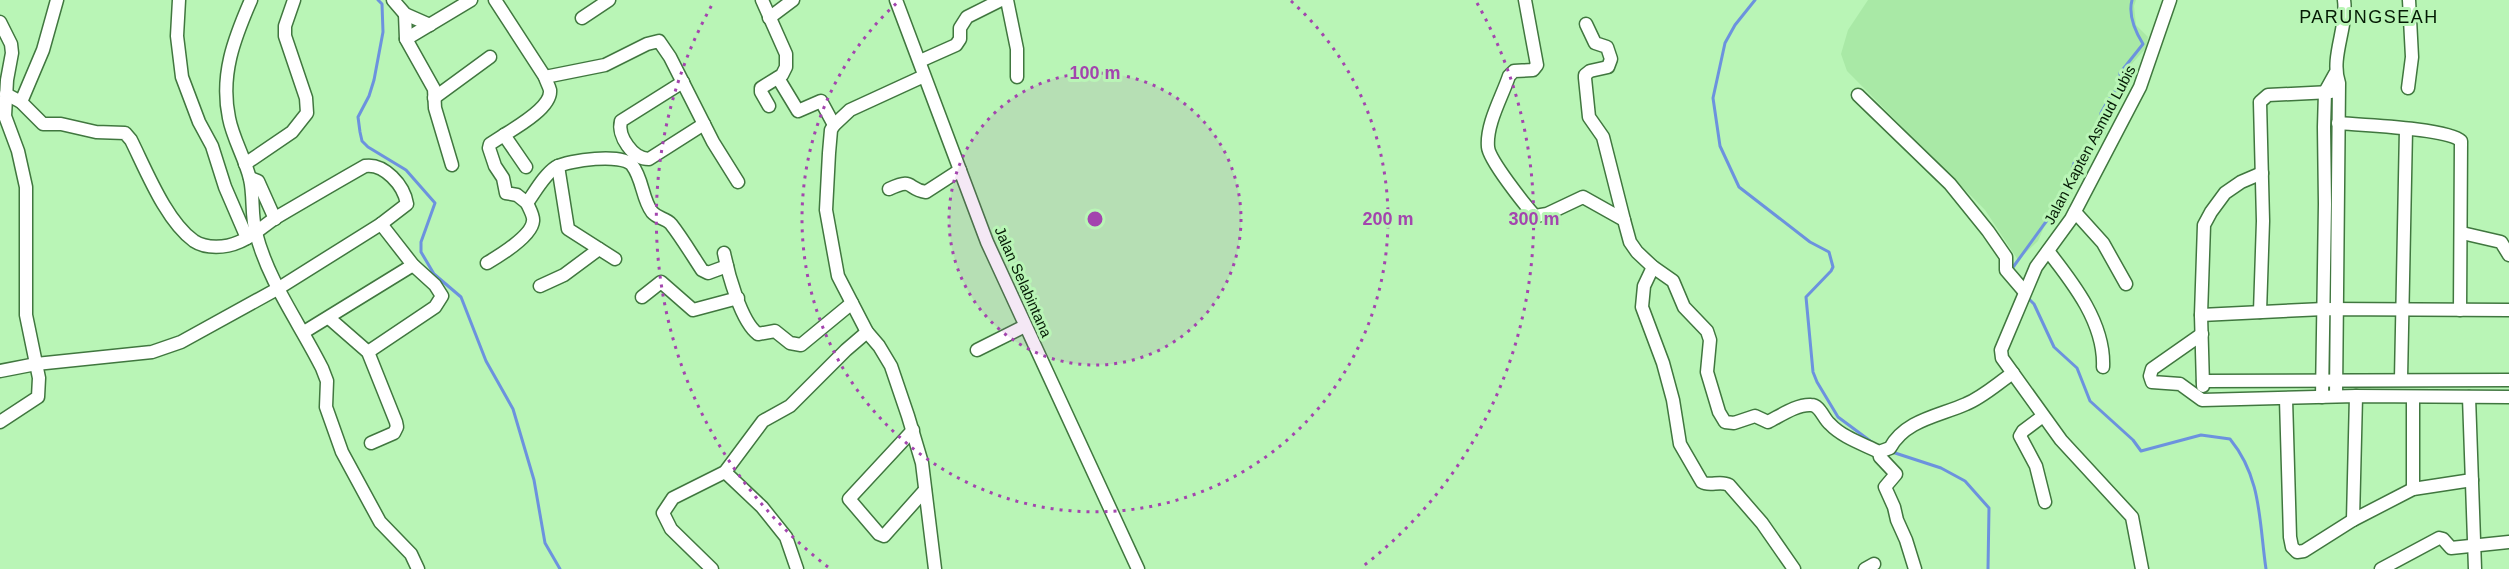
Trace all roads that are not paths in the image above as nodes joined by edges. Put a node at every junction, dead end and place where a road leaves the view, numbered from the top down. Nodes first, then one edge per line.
1 (57, 0) edge
2 (179, 0) edge
3 (252, 0) edge
4 (294, 0) edge
5 (393, 0) edge
6 (471, 0) edge
7 (497, 0) edge
8 (609, 0) edge
9 (762, 0) edge
10 (793, 0) edge
11 (896, 0) edge
12 (1001, 0) edge
13 (1007, 0) edge
14 (1525, 0) edge
15 (2170, 0) edge
16 (2344, 0) edge
17 (2409, 0) edge
18 (405, 14) junction
19 (582, 18) dead end
20 (769, 18) junction
21 (0, 22) edge
22 (1586, 24) dead end
23 (430, 25) junction
24 (406, 39) junction
25 (490, 57) dead end
26 (920, 61) junction
27 (2335, 74) junction
28 (544, 76) junction
29 (924, 76) junction
30 (1017, 77) dead end
31 (778, 78) junction
32 (683, 82) junction
33 (2408, 87) dead end
34 (2325, 92) junction
35 (2338, 92) junction
36 (6, 94) junction
37 (1858, 95) dead end
38 (434, 98) junction
39 (21, 102) junction
40 (769, 106) dead end
41 (2338, 123) junction
42 (704, 124) junction
43 (834, 125) junction
44 (2406, 129) junction
45 (504, 135) junction
46 (245, 164) junction
47 (452, 165) dead end
48 (558, 166) junction
49 (526, 167) dead end
50 (960, 171) junction
51 (2262, 174) junction
52 (250, 178) junction
53 (738, 182) dead end
54 (889, 189) dead end
55 (527, 203) junction
56 (2075, 212) junction
57 (275, 219) junction
58 (1624, 220) junction
59 (381, 224) junction
60 (2462, 233) junction
61 (251, 235) junction
62 (2325, 248) junction
63 (2338, 248) junction
64 (599, 249) junction
65 (2048, 251) junction
66 (724, 253) dead end
67 (2509, 255) edge
68 (615, 259) dead end
69 (487, 263) dead end
70 (412, 265) junction
71 (727, 266) junction
72 (1653, 267) junction
73 (2126, 284) dead end
74 (540, 286) dead end
75 (279, 288) junction
76 (2024, 291) junction
77 (642, 297) dead end
78 (738, 298) junction
79 (852, 303) junction
80 (2324, 309) junction
81 (2338, 309) junction
82 (2402, 309) junction
83 (2460, 310) junction
84 (2509, 310) edge
85 (2260, 312) junction
86 (2201, 315) junction
87 (329, 318) junction
88 (1025, 326) junction
89 (304, 332) junction
90 (867, 332) junction
91 (2202, 334) junction
92 (977, 350) dead end
93 (368, 352) junction
94 (36, 364) junction
95 (2103, 367) dead end
96 (0, 370) edge
97 (2013, 372) junction
98 (2323, 380) junction
99 (2336, 380) junction
100 (2401, 380) junction
101 (2509, 380) edge
102 (2203, 381) junction
103 (2322, 396) junction
104 (2336, 396) junction
105 (2356, 396) junction
106 (2469, 397) junction
107 (2509, 397) edge
108 (2414, 398) junction
109 (2286, 399) junction
110 (2202, 400) junction
111 (2043, 416) junction
112 (0, 422) edge
113 (913, 430) junction
114 (371, 443) dead end
115 (1879, 452) junction
116 (725, 472) junction
117 (2472, 480) junction
118 (2413, 489) junction
119 (925, 490) junction
120 (2045, 502) dead end
121 (2353, 520) junction
122 (2509, 542) edge
123 (2474, 545) junction
124 (418, 569) edge
125 (712, 569) edge
126 (797, 569) edge
127 (935, 569) edge
128 (1138, 569) edge
129 (1794, 569) edge
130 (1915, 569) edge
131 (2142, 569) edge
132 (2381, 569) edge
133 (2475, 569) edge

1 - 39 street
2 - 61 street
3 - 46 street
4 - 46 street
5 - 18 street
6 - 23 street
7 - 28 street
8 - 19 street
9 - 20 street
10 - 20 street
11 - 26 street, Jalan Selabintana
12 - 26 street
13 - 30 street
14 - 58 street
15 - 56 street, Jalan Kapten Asmud Lubis
16 - 27 street
17 - 33 street
18 - 23 street
18 - 24 street
20 - 31 street
21 - 36 street
22 - 58 street
23 - 24 street
24 - 38 street
25 - 38 street
26 - 29 street, Jalan Selabintana
27 - 34 street
27 - 35 street
28 - 32 street
28 - 45 street
29 - 43 street
29 - 50 street, Jalan Selabintana
31 - 40 street
31 - 43 street
32 - 42 street
32 - 42 street
34 - 35 street
34 - 51 street
34 - 62 street
35 - 41 street
36 - 39 street
36 - 94 street
37 - 76 street
38 - 47 street
39 - 61 street
41 - 44 street
41 - 63 street
42 - 53 street
43 - 79 street
44 - 60 street
44 - 82 street
45 - 49 street
45 - 55 street
46 - 52 street
48 - 55 street
48 - 64 street
48 - 71 street
50 - 54 street
50 - 88 street, Jalan Selabintana
51 - 85 street
51 - 86 street
52 - 57 street
52 - 61 street
55 - 69 street
56 - 65 street, Jalan Kapten Asmud Lubis
56 - 73 street
57 - 59 street
57 - 61 street
58 - 72 street
59 - 70 street
59 - 75 street
60 - 67 street
60 - 83 street
61 - 75 street
62 - 63 street
62 - 80 street
63 - 81 street
64 - 68 street
64 - 74 street
65 - 76 street, Jalan Kapten Asmud Lubis
65 - 95 street
66 - 71 street
70 - 87 street
70 - 93 street
71 - 78 street
72 - 115 street
72 - 129 street
75 - 89 street
75 - 94 street
76 - 97 street, Jalan Kapten Asmud Lubis
77 - 78 street
78 - 79 street
79 - 90 street
80 - 81 street
80 - 85 street
80 - 98 street
81 - 82 street
81 - 99 street
82 - 83 street
82 - 100 street
83 - 84 street
85 - 86 street
86 - 91 street
87 - 89 street
87 - 93 street
88 - 92 street
88 - 128 street, Jalan Selabintana
89 - 124 street
90 - 113 street
90 - 116 street
91 - 102 street
91 - 110 street
93 - 114 street
94 - 96 street
94 - 112 street
97 - 111 street, Jalan Kapten Asmud Lubis
97 - 115 street
98 - 99 street
98 - 102 street
98 - 103 street
99 - 100 street
99 - 104 street
100 - 101 street
102 - 110 street
103 - 104 street
103 - 109 street
104 - 105 street
105 - 108 street
105 - 121 street
106 - 107 street
106 - 108 street
106 - 117 street
108 - 118 street
109 - 110 street
109 - 121 street
111 - 120 street
111 - 131 street, Jalan Kapten Asmud Lubis
113 - 119 street
113 - 119 street
115 - 130 street
116 - 125 street
116 - 126 street
117 - 118 street
117 - 123 street
118 - 121 street
119 - 127 street
122 - 123 street
123 - 132 street
123 - 133 street

